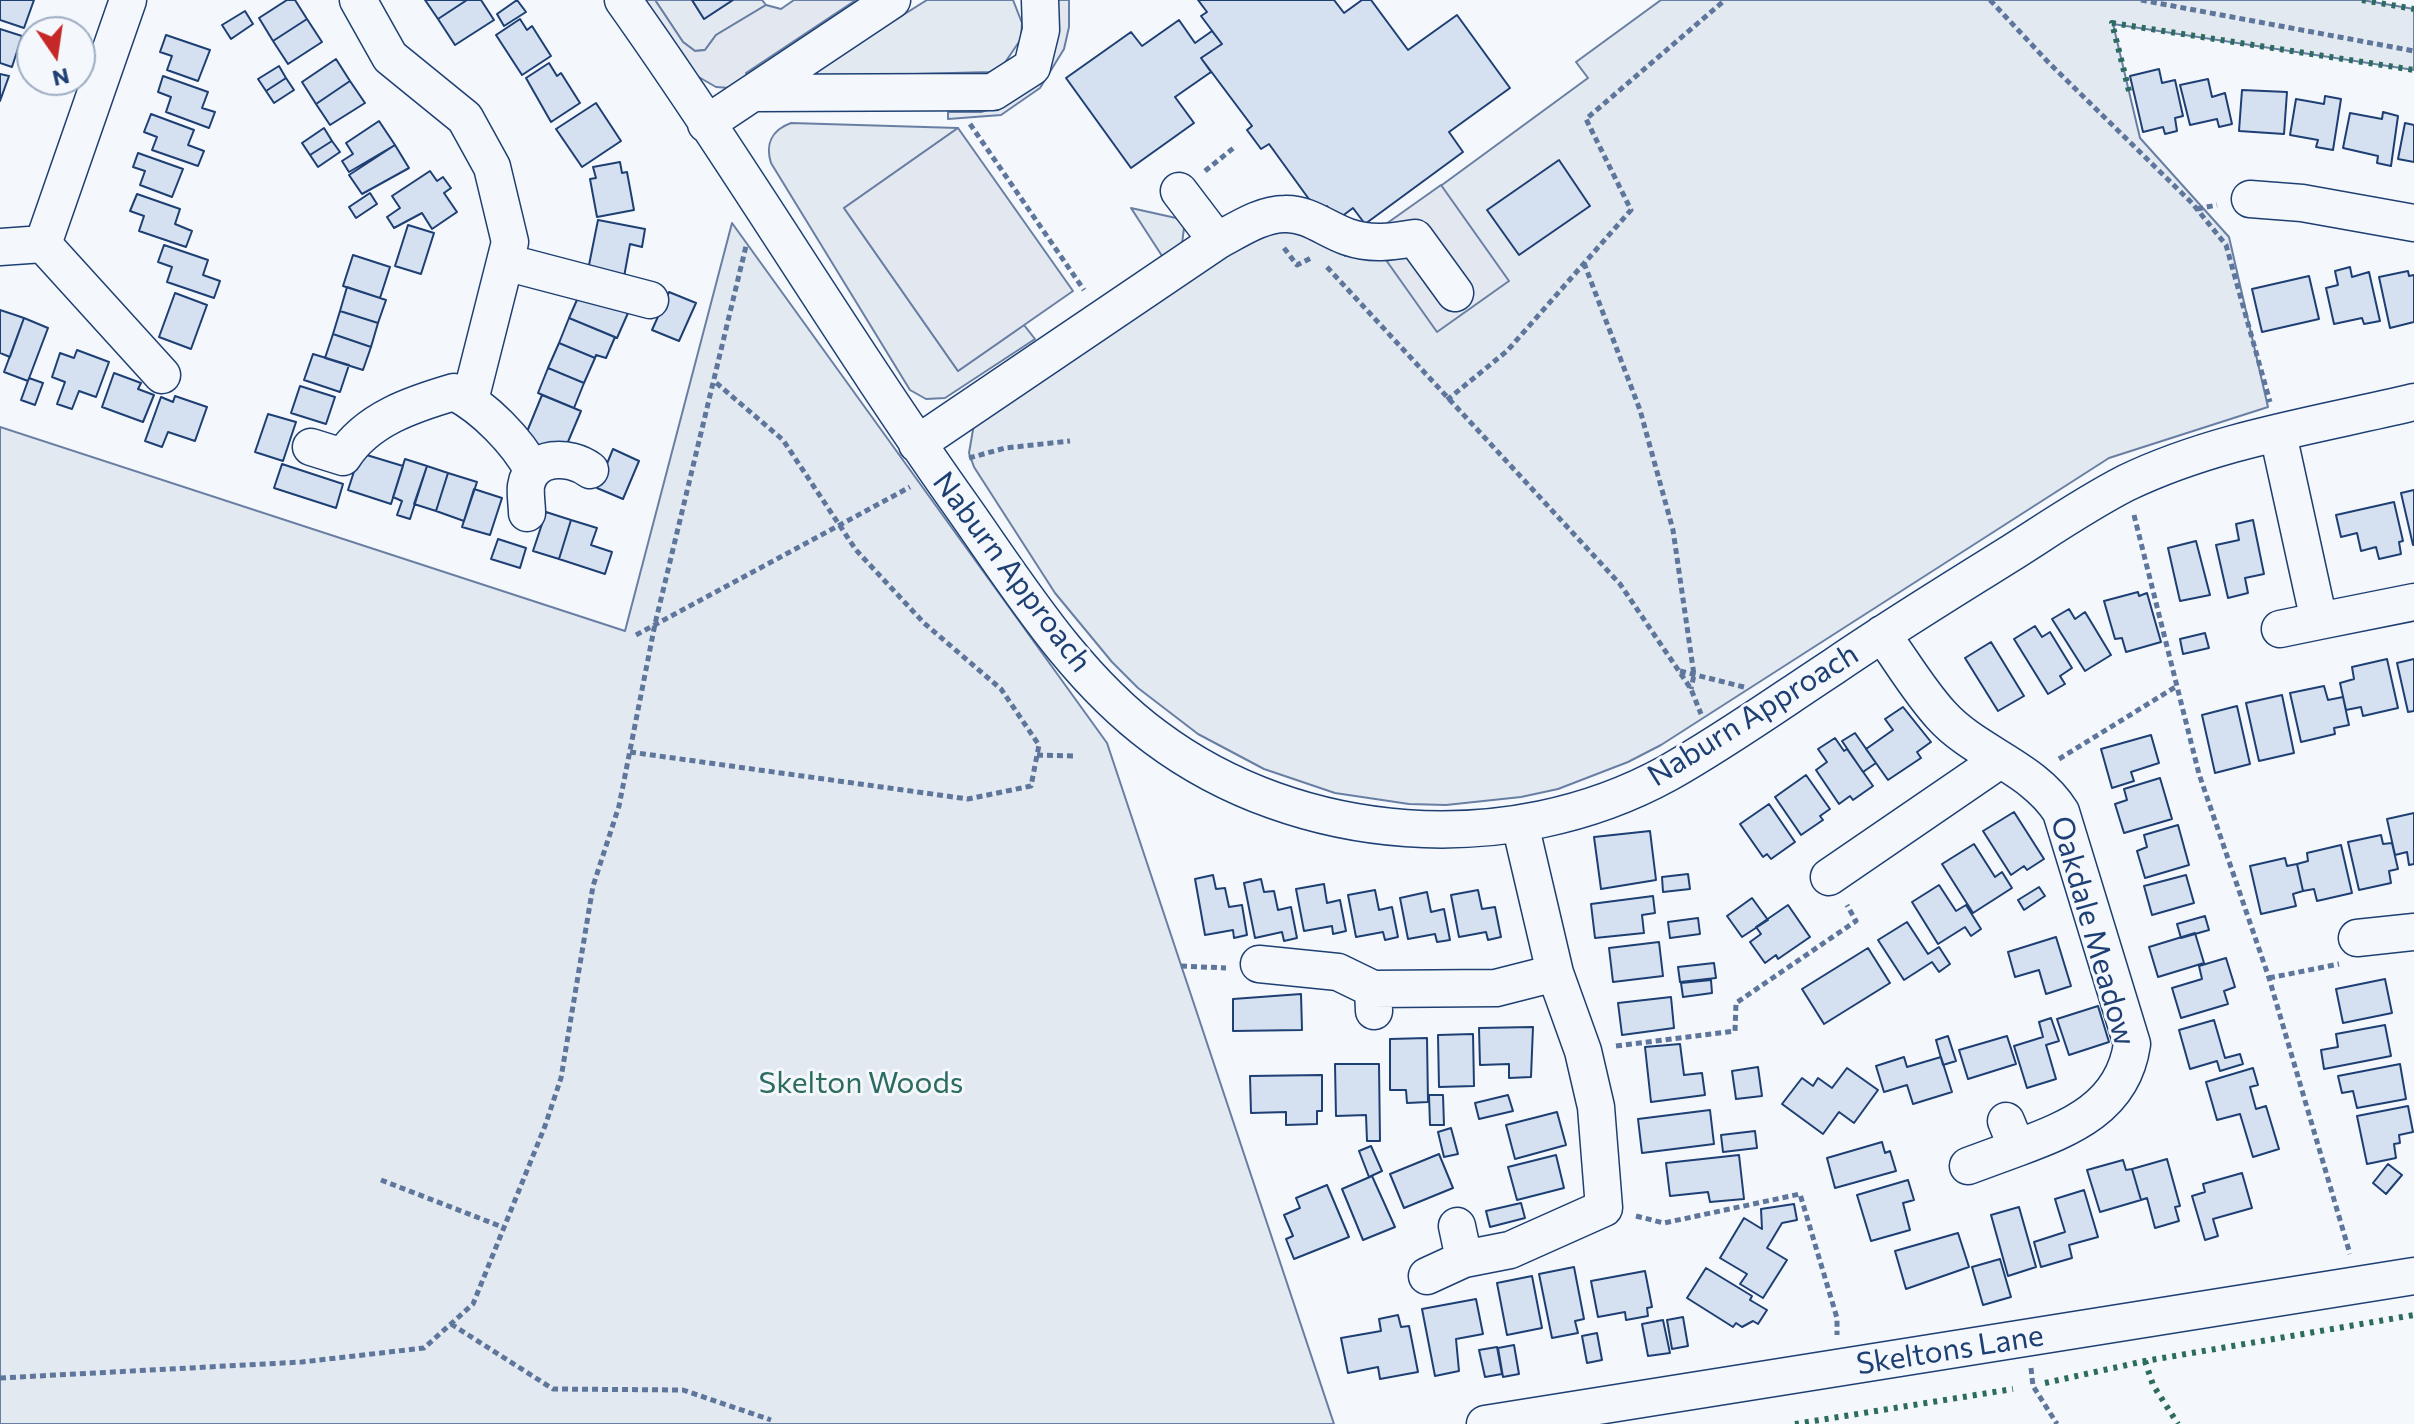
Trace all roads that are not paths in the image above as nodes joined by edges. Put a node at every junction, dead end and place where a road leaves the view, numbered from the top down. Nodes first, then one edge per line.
1 (128, 0) edge
2 (358, 0) edge
3 (623, 0) edge
4 (892, 0) edge
5 (1040, 0) edge
6 (753, 93) junction
7 (706, 124) junction
8 (1179, 191) dead end
9 (2250, 199) dead end
10 (2414, 223) edge
11 (1217, 241) junction
12 (43, 244) junction
13 (0, 247) edge
14 (505, 262) junction
15 (1455, 293) dead end
16 (650, 300) dead end
17 (162, 375) dead end
18 (470, 400) junction
19 (2414, 402) edge
20 (2278, 434) junction
21 (311, 447) dead end
22 (927, 458) junction
23 (590, 470) dead end
24 (533, 471) junction
25 (527, 513) dead end
26 (2414, 602) edge
27 (2319, 621) junction
28 (2280, 629) dead end
29 (1882, 634) junction
30 (2015, 769) junction
31 (1520, 824) junction
32 (1829, 877) road end
33 (2414, 932) edge
34 (2357, 938) dead end
35 (1259, 964) road end
36 (1555, 973) junction
37 (1968, 1166) dead end
38 (1427, 1276) dead end
39 (2414, 1276) edge
40 (1485, 1424) edge

1 - 12 street
2 - 14 street
3 - 7 street, Naburn Approach
4 - 6 street
5 - 6 street
6 - 7 street
7 - 22 street, Naburn Approach
8 - 11 street
9 - 10 street
11 - 15 street
11 - 22 street
12 - 13 street
12 - 17 street
14 - 16 street
14 - 18 street
18 - 21 street
18 - 24 street
19 - 20 street, Naburn Approach
20 - 27 street
20 - 29 street, Naburn Approach
22 - 31 street, Naburn Approach
23 - 24 street
24 - 25 street
26 - 27 street
27 - 28 street
29 - 30 street, Oakdale Meadow
29 - 31 street, Naburn Approach
30 - 32 street
30 - 37 street, Oakdale Meadow
31 - 36 street
33 - 34 street
35 - 36 street
36 - 38 street
39 - 40 street, Skeltons Lane

